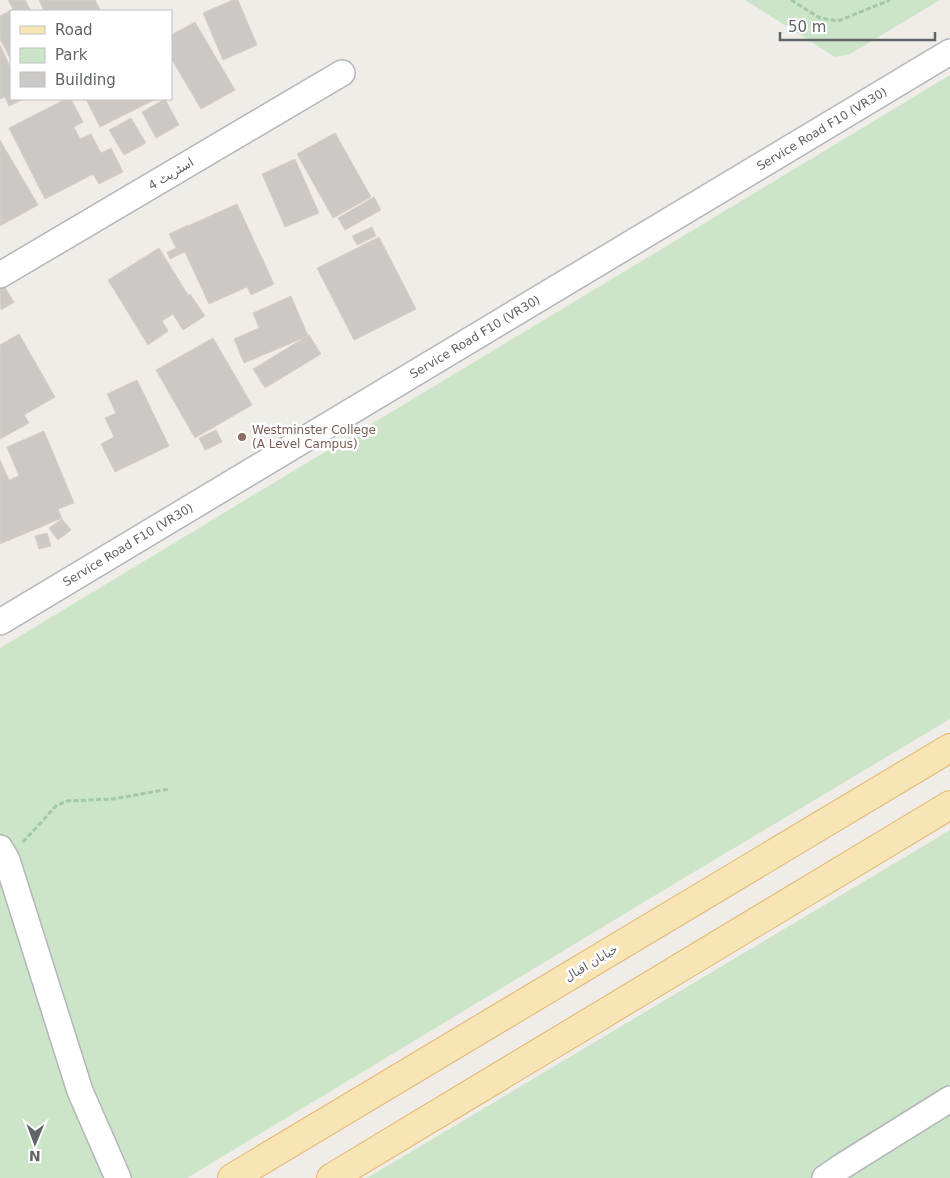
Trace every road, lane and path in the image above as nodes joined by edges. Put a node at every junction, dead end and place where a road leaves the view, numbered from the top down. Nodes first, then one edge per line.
1 (791, 0) edge
2 (890, 0) edge
3 (950, 52) edge
4 (342, 73) dead end
5 (0, 275) edge
6 (0, 622) edge
7 (950, 748) edge
8 (170, 789) dead end
9 (950, 805) edge
10 (4, 854) edge
11 (950, 1098) edge
12 (118, 1178) edge
13 (232, 1178) edge
14 (331, 1178) edge
15 (825, 1178) edge

1 - 2 path
3 - 6 street, Service Road F10 (VR30)
4 - 5 street, اسٹریٹ 4
7 - 13 main road, خیابان اقبال
8 - 10 path
9 - 14 main road
10 - 12 street
11 - 15 street

